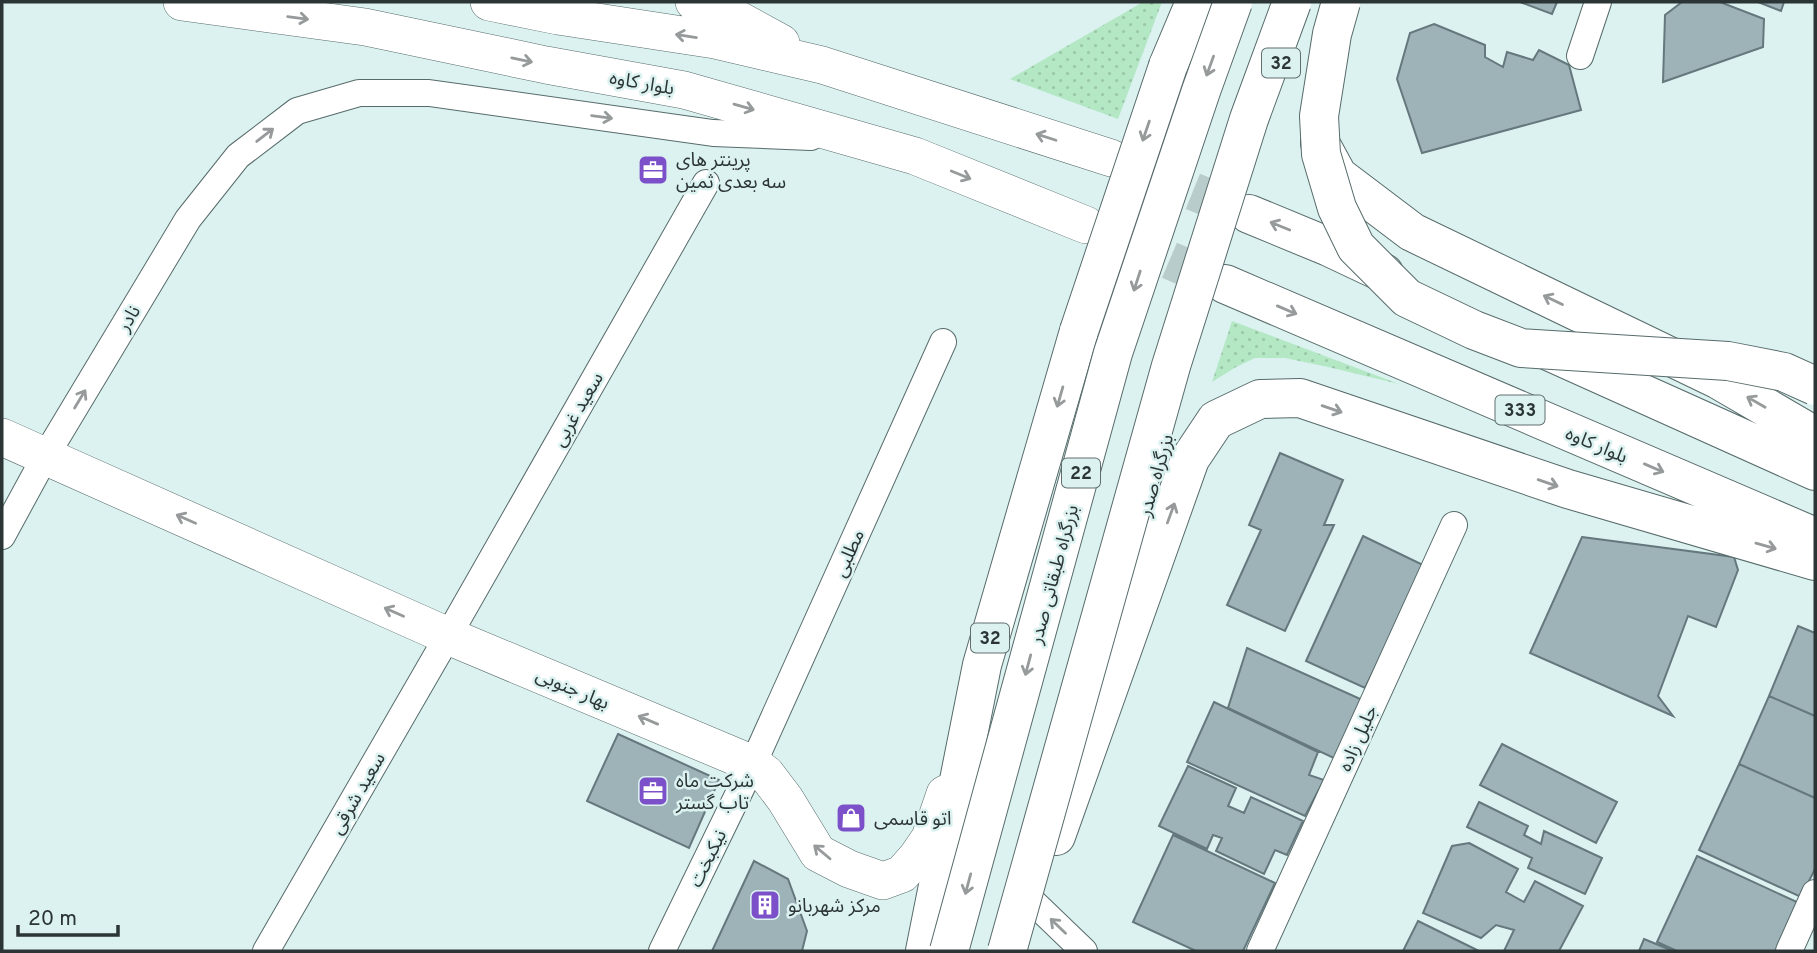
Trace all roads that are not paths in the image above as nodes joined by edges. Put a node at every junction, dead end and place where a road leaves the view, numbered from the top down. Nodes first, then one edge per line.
1 (182, 2) edge
2 (489, 2) edge
3 (694, 2) edge
4 (1195, 2) edge
5 (1233, 2) edge
6 (1292, 2) edge
7 (1300, 2) edge
8 (1322, 2) edge
9 (1341, 2) edge
10 (1598, 2) edge
11 (1580, 56) dead end
12 (822, 65) junction
13 (859, 139) junction
14 (1111, 158) tunnel mouth
15 (706, 183) dead end
16 (1248, 214) tunnel mouth
17 (1086, 225) tunnel mouth
18 (1225, 284) tunnel mouth
19 (943, 342) dead end
20 (1815, 386) edge
21 (1815, 436) edge
22 (2, 437) edge
23 (45, 457) junction
24 (1815, 471) edge
25 (1454, 525) dead end
26 (2, 536) edge
27 (1815, 537) edge
28 (1815, 561) edge
29 (448, 636) junction
30 (982, 665) junction
31 (753, 764) junction
32 (1815, 893) edge
33 (1032, 901) junction
34 (266, 951) edge
35 (662, 951) edge
36 (925, 951) edge
37 (949, 951) edge
38 (1007, 951) edge
39 (1018, 951) edge
40 (1084, 951) edge
41 (1260, 951) edge
42 (1789, 951) edge

1 -> 13 main road, بلوار کاوه
12 -> 2 main road
3 - 12 main road
4 -> 30 main road, 32, bridge
5 -> 37 main road, بزرگراه طبقاتی صدر / 22, bridge
6 - 38 main road, bridge
7 - 33 main road, بزرگراه صدر / 32
21 -> 8 main road
9 - 20 main road, bridge
10 - 11 street
14 -> 12 main road
13 -> 17 main road, بلوار کاوه
23 -> 13 street, نادر
15 - 29 street, سعید غربی
24 -> 16 main road
18 -> 27 main road, بلوار کاوه / 333
19 - 31 street, مطلبی
22 - 23 main road, بهار جنوبی
23 - 26 street, نادر
29 -> 23 main road, بهار جنوبی
25 - 41 street, جلیل زاده
33 -> 28 main road
31 -> 29 main road, بهار جنوبی
29 - 34 street, سعید شرقی
30 -> 31 main road, بهار جنوبی
30 - 36 main road, 32
31 - 35 street, نیکبخت
32 - 42 street
33 - 39 main road, بزرگراه صدر / 32
40 -> 33 street

